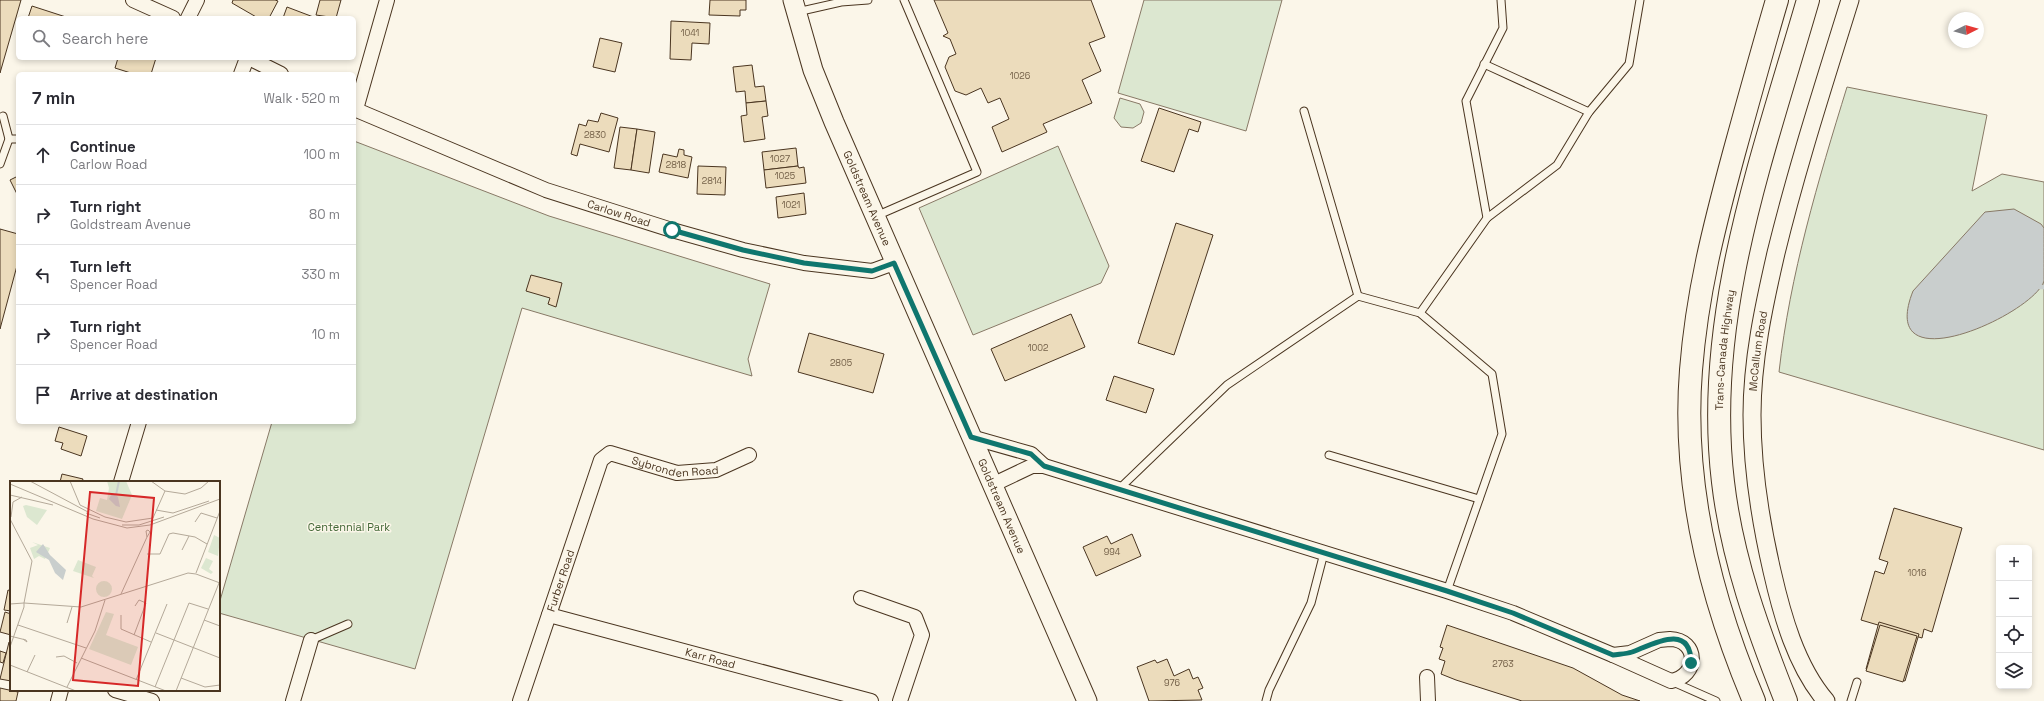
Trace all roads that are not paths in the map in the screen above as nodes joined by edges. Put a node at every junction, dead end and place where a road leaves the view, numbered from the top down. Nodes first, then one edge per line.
1 (133, 0) edge
2 (197, 0) edge
3 (387, 0) edge
4 (868, 0) edge
5 (904, 0) edge
6 (1501, 0) edge
7 (1640, 0) edge
8 (1765, 0) edge
9 (1777, 0) edge
10 (1808, 0) edge
11 (1823, 0) edge
12 (1850, 0) edge
13 (795, 6) edge
14 (168, 16) edge
15 (189, 16) edge
16 (247, 60) edge
17 (252, 60) edge
18 (1484, 64) junction
19 (242, 72) edge
20 (277, 72) edge
21 (356, 106) edge
22 (356, 109) edge
23 (1304, 111) dead end
24 (1589, 112) junction
25 (3, 116) dead end
26 (9, 139) junction
27 (16, 139) edge
28 (0, 164) edge
29 (1755, 186) junction
30 (874, 216) junction
31 (1487, 218) junction
32 (1710, 244) junction
33 (894, 263) junction
34 (1358, 296) junction
35 (1420, 313) junction
36 (138, 424) edge
37 (971, 437) junction
38 (749, 455) dead end
39 (1328, 455) dead end
40 (601, 460) joint
41 (1044, 466) junction
42 (121, 481) edge
43 (992, 485) junction
44 (1119, 489) junction
45 (1479, 498) junction
46 (1324, 553) junction
47 (1447, 591) junction
48 (861, 598) dead end
49 (550, 615) junction
50 (348, 624) dead end
51 (311, 640) joint
52 (1613, 655) junction
53 (1427, 677) dead end
54 (1671, 681) junction
55 (1857, 682) dead end
56 (61, 691) edge
57 (118, 691) edge
58 (58, 701) edge
59 (152, 701) edge
60 (293, 701) edge
61 (520, 701) edge
62 (871, 701) edge
63 (900, 701) edge
64 (1087, 701) edge
65 (1266, 701) edge
66 (1428, 701) edge
67 (1716, 701) edge
68 (1754, 701) edge
69 (1786, 701) edge
70 (1826, 701) edge
71 (1851, 701) edge

1 - 14 street
2 - 15 street
3 - 21 street
4 - 13 lane
5 - 30 lane
6 - 18 lane
7 - 24 lane
8 - 32 highway
9 - 32 highway
10 - 29 highway, Trans-Canada Highway
11 - 29 highway
12 - 70 street, McCallum Road
13 - 30 main road, Goldstream Avenue
16 - 19 street
17 - 20 street
18 - 24 lane
18 - 31 lane
22 - 33 street, Carlow Road
23 - 34 lane
24 - 31 lane
25 - 26 lane
26 - 27 lane
26 - 28 lane
29 - 69 highway, Trans-Canada Highway
30 - 33 main road, Goldstream Avenue
31 - 35 lane
32 - 68 highway
33 - 37 main road, Goldstream Avenue
34 - 35 lane
34 - 44 lane
35 - 45 lane
36 - 42 street
37 - 41 street
37 - 43 main road, Goldstream Avenue
38 - 40 street, Sybronden Road
39 - 45 lane
40 - 49 street, Furber Road
41 - 43 street
41 - 44 street
43 - 64 main road, Goldstream Avenue
44 - 46 street
45 - 47 lane
46 - 47 street
46 - 65 lane
47 - 52 street
48 - 63 street
49 - 61 street, Furber Road
49 - 62 street, Karr Road
50 - 51 lane
51 - 60 street
52 - 54 street
52 - 54 street
53 - 66 street
54 - 67 lane
55 - 71 lane
56 - 58 street
57 - 59 street

